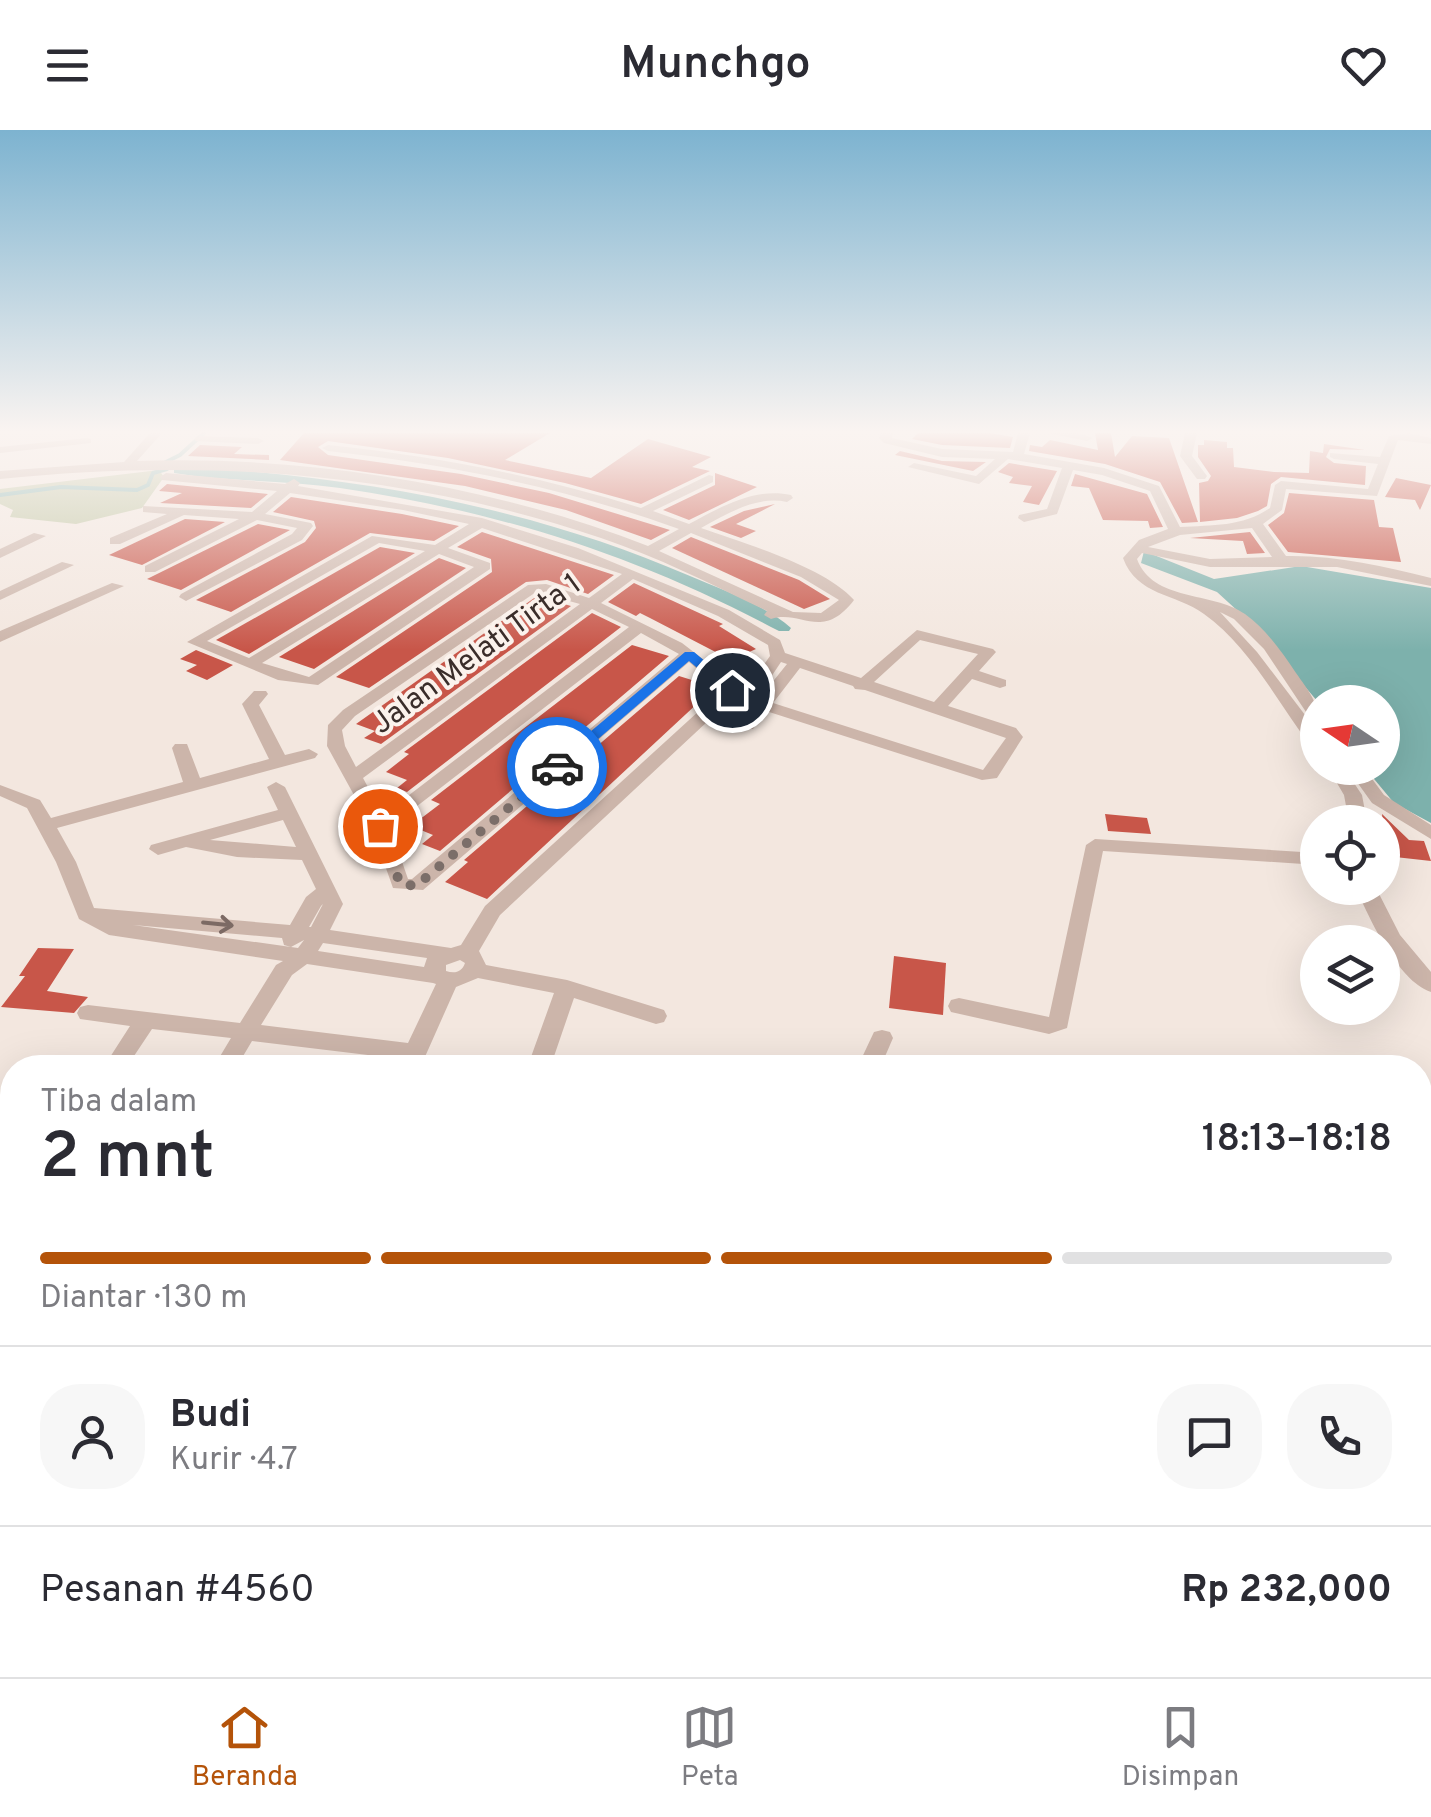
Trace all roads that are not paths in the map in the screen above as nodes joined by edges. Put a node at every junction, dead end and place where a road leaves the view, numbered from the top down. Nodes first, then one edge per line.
1 (268, 505) edge
2 (412, 505) edge
3 (492, 505) edge
4 (626, 505) edge
5 (656, 505) edge
6 (741, 505) edge
7 (1054, 505) edge
8 (1163, 505) edge
9 (1277, 505) edge
10 (148, 508) dead end
11 (646, 510) junction
12 (182, 512) junction
13 (255, 516) junction
14 (1024, 518) dead end
15 (482, 522) junction
16 (1256, 524) junction
17 (695, 528) junction
18 (1176, 530) junction
19 (39, 536) dead end
20 (115, 541) dead end
21 (1138, 548) junction
22 (440, 550) junction
23 (648, 550) junction
24 (0, 554) edge
25 (1282, 561) junction
26 (67, 564) dead end
27 (150, 569) dead end
28 (632, 574) junction
29 (1431, 582) edge
30 (118, 586) dead end
31 (0, 596) edge
32 (186, 597) dead end
33 (1194, 601) junction
34 (588, 604) junction
35 (782, 614) junction
36 (750, 624) junction
37 (640, 626) junction
38 (2, 640) edge
39 (777, 650) junction
40 (689, 654) junction
41 (796, 663) junction
42 (250, 664) junction
43 (971, 674) junction
44 (1000, 683) dead end
45 (862, 686) junction
46 (1300, 689) edge
47 (732, 690) junction
48 (260, 694) dead end
49 (762, 705) junction
50 (937, 709) junction
51 (1300, 721) edge
52 (747, 726) dead end
53 (181, 748) dead end
54 (309, 754) dead end
55 (280, 762) junction
56 (353, 777) junction
57 (194, 784) junction
58 (1368, 785) edge
59 (276, 788) dead end
60 (0, 790) edge
61 (286, 813) junction
62 (46, 824) junction
63 (380, 826) junction
64 (1431, 832) edge
65 (192, 843) junction
66 (158, 849) dead end
67 (310, 854) junction
68 (1300, 858) edge
69 (1373, 905) edge
70 (86, 914) junction
71 (307, 933) junction
72 (463, 959) junction
73 (290, 960) junction
74 (442, 978) junction
75 (1431, 984) edge
76 (567, 988) junction
77 (959, 1006) dead end
78 (88, 1013) dead end
79 (656, 1016) dead end
80 (146, 1020) junction
81 (247, 1032) junction
82 (882, 1038) dead end
83 (123, 1055) edge
84 (232, 1055) edge
85 (383, 1055) edge
86 (414, 1055) edge
87 (547, 1055) edge
88 (874, 1055) edge

1 - 13 street
2 - 15 street
3 - 23 street
4 - 11 street
5 - 11 street
6 - 17 street
7 - 14 street
8 - 18 street
9 - 16 street
10 - 12 street
11 - 17 street
12 - 13 street
12 - 20 street
13 - 27 street
13 - 32 street
15 - 22 street
15 - 28 street
16 - 18 street
16 - 25 street
17 - 23 street
17 - 35 street
18 - 21 street
19 - 24 street
21 - 25 street
21 - 33 street
22 - 42 street
22 - 42 street
22 - 42 street
23 - 35 street
25 - 29 street
26 - 31 street
28 - 34 street, Jalan Melati Tirta 1
28 - 36 street
30 - 38 street
33 - 46 street
33 - 51 street
34 - 37 street
34 - 56 street, Jalan Melati Tirta 1
34 - 56 street
35 - 36 street
36 - 39 street
37 - 40 street
37 - 63 street
39 - 41 street
39 - 47 street
40 - 47 street
40 - 63 street
41 - 45 street
41 - 49 street
43 - 44 street
43 - 45 street
43 - 50 street
45 - 50 street
47 - 72 street
48 - 55 street
49 - 50 street
49 - 52 street
53 - 57 street
54 - 55 street
55 - 57 street
56 - 63 street
57 - 62 street
58 - 64 street
59 - 61 street
60 - 62 street
61 - 65 street
61 - 67 street
62 - 70 street
65 - 66 street
65 - 67 street
67 - 71 street
68 - 77 street
69 - 75 street
70 -> 71 street
70 - 73 street
71 - 72 street
71 - 73 street
72 - 74 street
72 - 74 street
72 - 76 street
73 - 74 street
73 - 81 street
74 - 86 street
76 - 79 street
76 - 87 street
78 - 80 street
80 - 81 street
80 - 83 street
81 - 84 street
81 - 85 street
82 - 88 street

